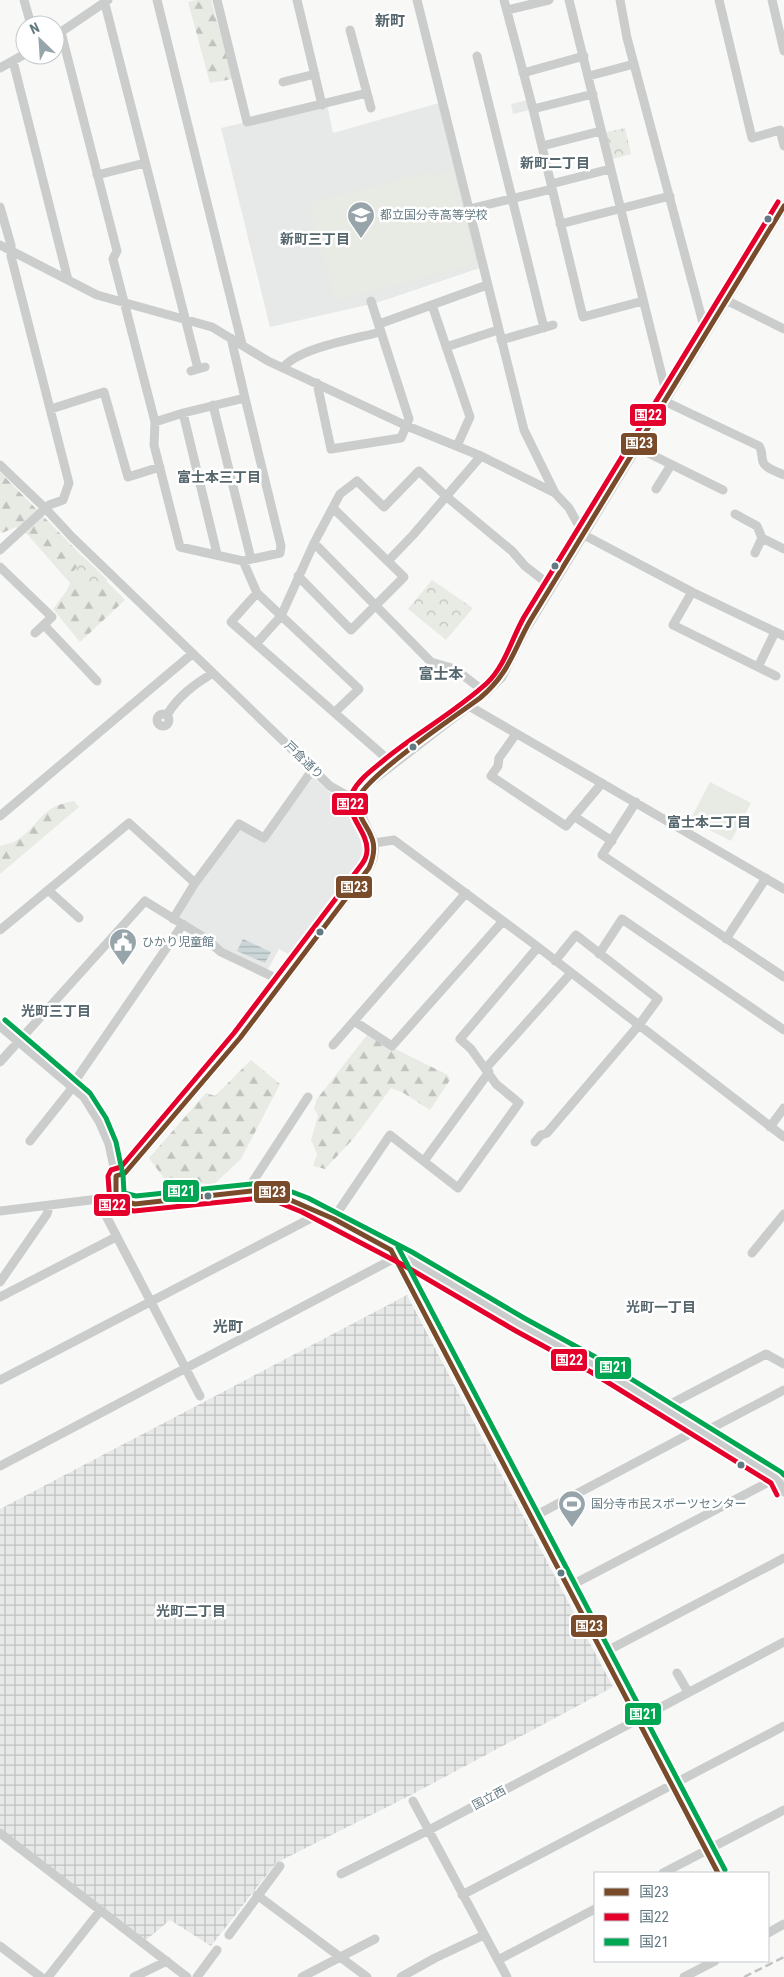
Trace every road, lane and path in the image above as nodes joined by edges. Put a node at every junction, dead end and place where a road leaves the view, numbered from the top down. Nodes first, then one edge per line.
1 (24, 0) edge
2 (157, 0) edge
3 (216, 0) edge
4 (297, 0) edge
5 (417, 0) edge
6 (504, 0) edge
7 (549, 0) edge
8 (569, 0) edge
9 (620, 0) edge
10 (719, 0) edge
11 (772, 0) edge
12 (106, 1) edge
13 (507, 10) junction
14 (28, 15) edge
15 (65, 29) edge
16 (350, 30) dead end
17 (784, 51) edge
18 (476, 56) dead end
19 (584, 56) junction
20 (65, 59) edge
21 (13, 61) joint
22 (634, 64) junction
23 (0, 68) edge
24 (523, 73) junction
25 (315, 74) junction
26 (589, 76) junction
27 (283, 82) dead end
28 (367, 94) junction
29 (593, 94) junction
30 (322, 105) junction
31 (371, 108) dead end
32 (533, 109) junction
33 (782, 128) edge
34 (601, 131) junction
35 (542, 146) junction
36 (784, 146) edge
37 (145, 163) junction
38 (610, 169) junction
39 (97, 175) junction
40 (551, 186) junction
41 (670, 196) junction
42 (511, 199) junction
43 (784, 206) edge
44 (0, 207) edge
45 (469, 209) junction
46 (620, 209) junction
47 (560, 224) junction
48 (0, 245) edge
49 (12, 252) junction
50 (68, 280) junction
51 (487, 285) junction
52 (726, 300) junction
53 (372, 301) dead end
54 (643, 301) junction
55 (125, 303) junction
56 (432, 305) junction
57 (184, 319) junction
58 (553, 325) dead end
59 (380, 328) junction
60 (544, 328) junction
61 (784, 329) edge
62 (498, 330) junction
63 (706, 334) junction
64 (231, 338) junction
65 (501, 340) junction
66 (242, 344) junction
67 (446, 347) junction
68 (283, 368) junction
69 (198, 369) dead end
70 (317, 383) junction
71 (244, 398) junction
72 (666, 399) junction
73 (213, 406) junction
74 (51, 409) junction
75 (183, 413) junction
76 (155, 422) junction
77 (408, 426) junction
78 (458, 446) junction
79 (636, 447) junction
80 (481, 456) junction
81 (0, 465) edge
82 (672, 465) junction
83 (160, 467) junction
84 (784, 476) edge
85 (656, 489) dead end
86 (723, 490) dead end
87 (555, 493) junction
88 (447, 497) junction
89 (45, 508) junction
90 (333, 508) junction
91 (735, 514) dead end
92 (584, 535) junction
93 (762, 538) junction
94 (314, 543) junction
95 (784, 549) edge
96 (0, 550) edge
97 (755, 553) dead end
98 (216, 554) junction
99 (247, 560) junction
100 (388, 561) junction
101 (0, 567) edge
102 (298, 576) junction
103 (552, 587) junction
104 (692, 592) junction
105 (257, 593) junction
106 (375, 605) junction
107 (281, 616) junction
108 (44, 625) junction
109 (774, 632) junction
110 (35, 633) dead end
111 (784, 636) edge
112 (256, 644) junction
113 (192, 654) junction
114 (758, 667) junction
115 (213, 673) junction
116 (776, 676) dead end
117 (96, 681) dead end
118 (486, 693) junction
119 (469, 706) junction
120 (335, 712) junction
121 (167, 715) dead end
122 (516, 734) junction
123 (392, 764) junction
124 (313, 769) junction
125 (602, 783) junction
126 (358, 797) junction
127 (636, 802) junction
128 (0, 816) edge
129 (575, 817) junction
130 (612, 840) junction
131 (374, 843) junction
132 (766, 878) junction
133 (195, 883) junction
134 (784, 889) edge
135 (48, 890) junction
136 (466, 893) junction
137 (79, 918) dead end
138 (173, 919) junction
139 (503, 921) junction
140 (182, 924) junction
141 (0, 930) edge
142 (726, 939) junction
143 (538, 947) junction
144 (599, 954) junction
145 (555, 961) junction
146 (571, 973) junction
147 (784, 977) edge
148 (282, 981) junction
149 (354, 1021) junction
150 (639, 1025) junction
151 (0, 1026) edge
152 (784, 1030) edge
153 (18, 1042) junction
154 (333, 1045) dead end
155 (0, 1062) edge
156 (488, 1070) junction
157 (73, 1087) junction
158 (308, 1097) dead end
159 (784, 1108) edge
160 (770, 1127) junction
161 (784, 1137) edge
162 (30, 1141) dead end
163 (535, 1142) dead end
164 (424, 1161) junction
165 (116, 1176) junction
166 (246, 1192) junction
167 (101, 1199) junction
168 (116, 1199) junction
169 (49, 1206) junction
170 (0, 1211) edge
171 (321, 1213) junction
172 (784, 1214) edge
173 (333, 1219) junction
174 (116, 1237) junction
175 (390, 1250) junction
176 (752, 1252) dead end
177 (395, 1258) junction
178 (0, 1282) edge
179 (0, 1297) edge
180 (150, 1302) junction
181 (784, 1364) edge
182 (186, 1368) junction
183 (0, 1380) edge
184 (784, 1390) edge
185 (200, 1396) dead end
186 (663, 1408) junction
187 (702, 1431) junction
188 (0, 1466) edge
189 (780, 1476) edge
190 (784, 1492) edge
191 (531, 1518) junction
192 (784, 1558) edge
193 (568, 1587) junction
194 (784, 1642) edge
195 (603, 1653) junction
196 (677, 1672) dead end
197 (688, 1692) junction
198 (637, 1719) junction
199 (784, 1726) edge
200 (671, 1785) junction
201 (413, 1801) dead end
202 (784, 1810) edge
203 (428, 1830) junction
204 (0, 1834) edge
205 (706, 1851) junction
206 (280, 1866) dead end
207 (665, 1872) edge
208 (717, 1872) edge
209 (341, 1874) dead end
210 (258, 1895) junction
211 (462, 1895) junction
212 (594, 1910) edge
213 (100, 1911) junction
214 (784, 1924) edge
215 (769, 1932) edge
216 (229, 1935) dead end
217 (484, 1935) junction
218 (375, 1939) dead end
219 (0, 1946) edge
220 (217, 1950) dead end
221 (340, 1957) junction
222 (498, 1960) junction
223 (166, 1961) junction
224 (713, 1962) edge
225 (41, 1977) edge
226 (48, 1977) edge
227 (134, 1977) edge
228 (187, 1977) edge
229 (197, 1977) edge
230 (302, 1977) edge
231 (367, 1977) edge
232 (401, 1977) edge
233 (507, 1977) edge
234 (684, 1977) edge

1 - 14 street
2 - 66 street
3 - 30 street
4 - 25 street
5 - 45 street
6 - 13 street
7 - 13 street
8 - 19 street
9 - 22 street
10 - 33 street
11 - 17 street
12 - 15 street
12 - 37 street
13 - 24 street
16 - 28 street
18 - 42 street
19 - 24 street
19 - 26 street
20 - 39 street
21 - 23 street
21 - 50 street
22 - 26 street
22 - 41 street
24 - 32 street
25 - 27 street
25 - 30 street
26 - 29 street
28 - 30 street
28 - 31 street
29 - 32 street
29 - 34 street
32 - 35 street
33 - 36 street
34 - 35 street
34 - 38 street
35 - 40 street
37 - 39 street
37 - 57 street
38 - 40 street
38 - 46 street
39 - 55 street
40 - 42 street
40 - 47 street
41 - 46 street
41 - 63 street
42 - 45 street
42 - 60 street
43 - 52 street
44 - 49 street
45 - 51 street
46 - 47 street
46 - 54 street
47 - 54 street
48 - 49 street
49 - 50 street
49 - 74 street
50 - 55 street
51 - 56 street
51 - 62 street
52 - 61 street
52 - 63 street
53 - 59 street
54 - 72 street
55 - 57 street
55 - 76 street
56 - 59 street
56 - 67 street
57 - 64 street
57 - 69 street
58 - 60 street
59 - 68 street
59 - 77 street
60 - 65 street
62 - 65 street
62 - 67 street
63 - 72 street
64 - 66 street
64 - 71 street
65 - 87 street
66 - 68 street
67 - 78 street
68 - 70 street
70 - 77 street
70 - 77 street
71 - 73 street
71 - 99 street
72 - 79 street
72 - 84 street
73 - 75 street
73 - 99 street
74 - 83 street
74 - 89 street
75 - 76 street
75 - 98 street
76 - 83 street
77 - 78 street
78 - 80 street
79 - 82 street
79 - 92 street
80 - 87 street
80 - 88 street
81 - 89 street, 戸倉通り
82 - 85 street
82 - 86 street
83 - 98 street
87 - 92 street
88 - 90 street
88 - 100 street
88 - 103 street
89 - 96 street
89 - 113 street, 戸倉通り
90 - 94 street
90 - 100 street
91 - 93 street
92 - 103 street
92 - 104 street
93 - 95 street
93 - 97 street
94 - 102 street
94 - 106 street
98 - 99 street
99 - 105 street
100 - 106 street
101 - 108 street
102 - 106 street
102 - 107 street
103 - 118 street
104 - 109 street
104 - 114 street
105 - 107 street
105 - 112 street
106 - 118 street
107 - 112 street
107 - 120 street
108 - 110 street
108 - 117 street
109 - 111 street
109 - 114 street
112 - 120 street
113 - 115 street, 戸倉通り
113 - 128 street
114 - 116 street
115 - 121 street
115 - 124 street, 戸倉通り
118 - 119 street
119 - 122 street
119 - 123 street
120 - 123 street
122 - 125 street
122 - 129 street
123 - 126 street
124 - 126 street, 戸倉通り
124 - 133 street
125 - 127 street
125 - 129 street
126 - 131 street
127 - 130 street
127 - 132 street
129 - 130 street
130 - 142 street
131 - 136 street
131 - 148 street
132 - 134 street
132 - 142 street
133 - 135 street
133 - 138 street
135 - 137 street
135 - 141 street
136 - 139 street
136 - 149 street
138 - 140 street
138 - 153 street
139 - 143 street
139 - 149 street
140 - 148 street
140 - 157 street
142 - 147 street
143 - 145 street
143 - 156 street
144 - 145 street
144 - 150 street
144 - 152 street
145 - 146 street
146 - 150 street
146 - 156 street
148 - 165 street
149 - 154 street
150 - 160 street
150 - 163 street
151 - 153 street
153 - 155 street
153 - 157 street
156 - 164 street
156 - 164 street
157 - 162 street
157 - 165 street
158 - 166 street
159 - 160 street
160 - 161 street
164 - 173 street
165 - 168 street
166 - 168 street
166 - 171 street
167 - 168 street
167 - 169 street
167 - 174 street
169 - 170 street
169 - 178 street
171 - 173 street
171 - 180 street
172 - 176 street
173 - 175 street
174 - 179 street
174 - 180 street
175 - 177 street
175 - 186 street
177 - 182 street
177 - 191 street
180 - 182 street
180 - 183 street
181 - 186 street
182 - 185 street
182 - 188 street
184 - 187 street
186 - 187 street
187 - 189 street
187 - 191 street
189 - 190 street
189 - 193 street
191 - 193 street
192 - 195 street
193 - 195 street
194 - 197 street, 国立西
195 - 198 street
196 - 197 street
197 - 198 street, 国立西
198 - 200 street
198 - 203 street, 国立西
199 - 200 street
200 - 205 street
200 - 211 street
201 - 203 street
202 - 205 street
203 - 209 street, 国立西
203 - 211 street
204 - 213 street
205 - 207 street
205 - 208 street
206 - 210 street
210 - 216 street
210 - 221 street
211 - 217 street
212 - 222 street
213 - 223 street
213 - 226 street
214 - 215 street
217 - 222 street
217 - 232 street
218 - 221 street
219 - 225 street
220 - 229 street
221 - 230 street
221 - 231 street
222 - 233 street
223 - 227 street
223 - 228 street
224 - 234 street

